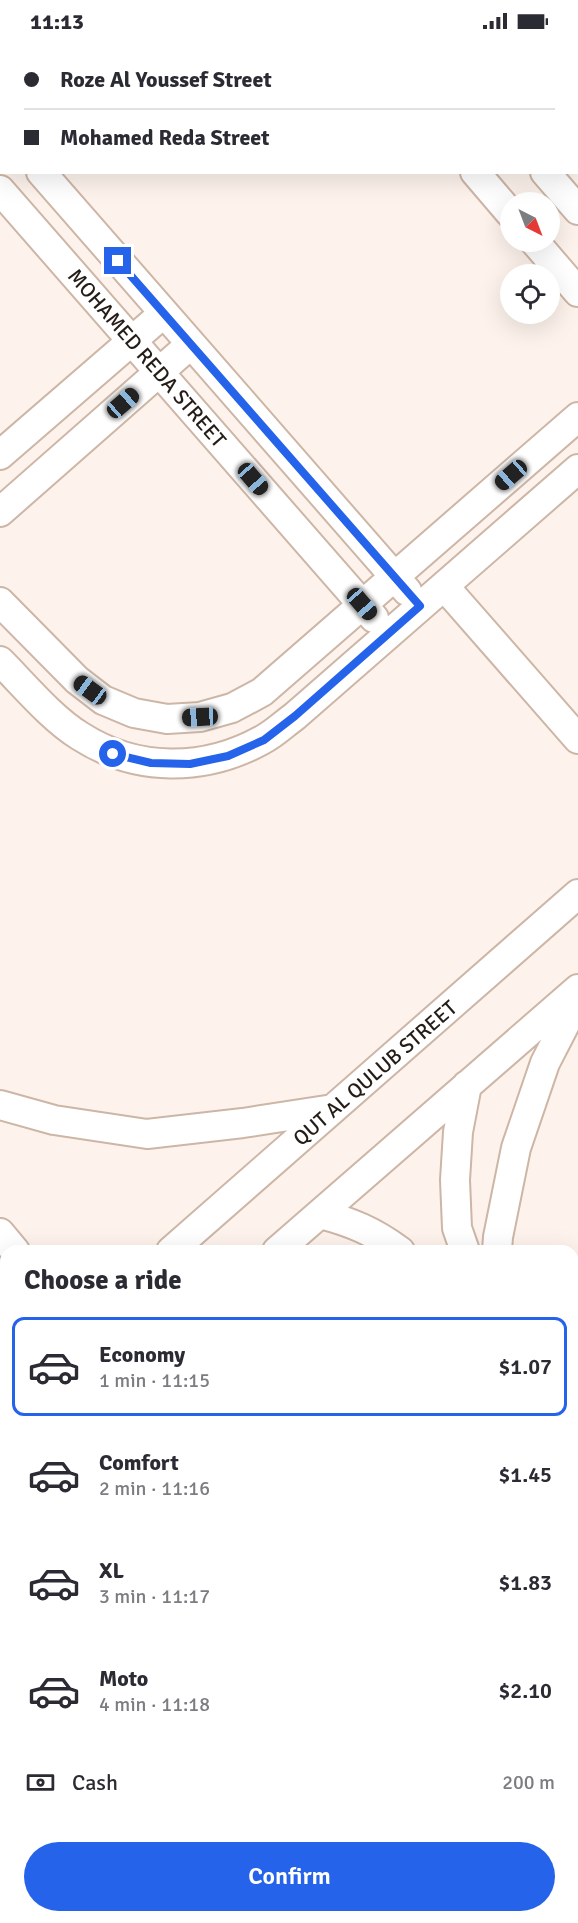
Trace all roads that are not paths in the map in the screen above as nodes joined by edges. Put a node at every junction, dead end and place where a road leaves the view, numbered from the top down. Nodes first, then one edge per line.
1 (43, 174) edge
2 (477, 174) edge
3 (547, 174) edge
4 (0, 190) edge
5 (500, 201) edge
6 (578, 210) edge
7 (544, 252) edge
8 (578, 292) edge
9 (164, 313) junction
10 (132, 341) junction
11 (190, 344) junction
12 (159, 372) junction
13 (578, 417) edge
14 (0, 455) edge
15 (578, 469) edge
16 (0, 512) edge
17 (394, 576) junction
18 (444, 586) junction
19 (0, 602) edge
20 (362, 604) junction
21 (420, 606) junction
22 (388, 634) junction
23 (0, 661) edge
24 (578, 739) edge
25 (578, 894) edge
26 (578, 989) edge
27 (578, 999) edge
28 (467, 1085) junction
29 (0, 1106) edge
30 (333, 1109) junction
31 (320, 1214) junction
32 (0, 1233) edge
33 (10, 1245) edge
34 (178, 1245) edge
35 (284, 1245) edge
36 (392, 1245) edge
37 (463, 1245) edge
38 (497, 1245) edge

1 - 9 street, MOHAMED REDA STREET
2 - 5 street
3 - 6 street
4 - 10 street, MOHAMED REDA STREET
7 - 8 street
9 - 10 street
9 - 11 street, MOHAMED REDA STREET
10 - 12 street, MOHAMED REDA STREET
10 - 14 street
11 - 12 street
11 - 17 street, MOHAMED REDA STREET
12 - 16 street
12 - 20 street, MOHAMED REDA STREET
13 - 17 street
15 - 18 street
17 - 20 street
17 - 21 street, MOHAMED REDA STREET
18 - 21 street
18 - 24 street
19 - 20 street
20 - 22 street, MOHAMED REDA STREET
21 - 22 street
22 - 23 street
25 - 30 street, QUT AL QULUB STREET
26 - 28 street
27 - 38 street
28 - 31 street
28 - 37 street
29 - 30 street
30 - 34 street, QUT AL QULUB STREET
31 - 35 street
31 - 36 street
32 - 33 street

